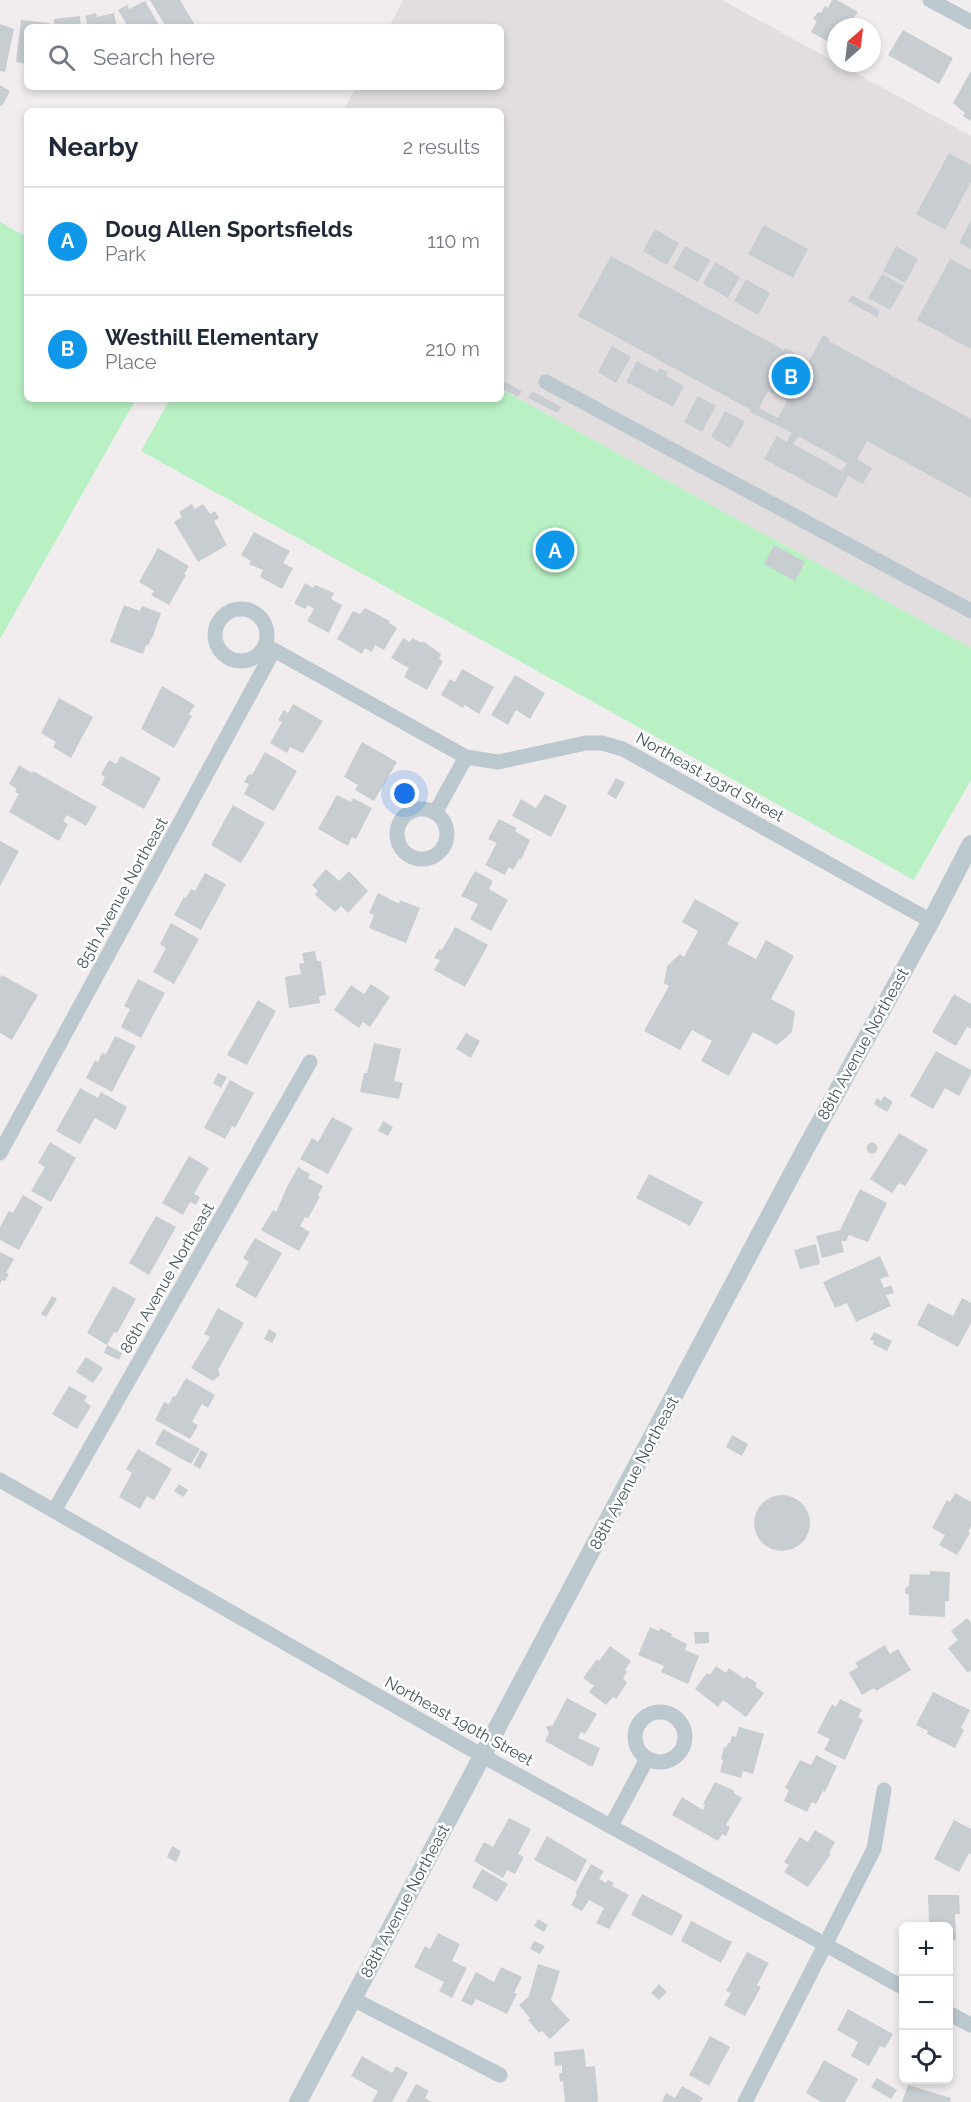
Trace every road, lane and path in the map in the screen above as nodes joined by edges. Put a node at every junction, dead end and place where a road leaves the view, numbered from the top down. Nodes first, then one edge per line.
1 (930, 0) edge
2 (971, 22) edge
3 (546, 382) dead end
4 (971, 611) edge
5 (270, 647) joint
6 (466, 757) junction
7 (435, 813) dead end
8 (971, 844) edge
9 (931, 921) junction
10 (310, 1062) dead end
11 (0, 1153) edge
12 (0, 1480) edge
13 (54, 1511) junction
14 (483, 1756) junction
15 (647, 1759) dead end
16 (884, 1790) dead end
17 (611, 1826) junction
18 (825, 1945) junction
19 (899, 1986) edge
20 (353, 1999) junction
21 (953, 2016) edge
22 (971, 2025) edge
23 (500, 2075) dead end
24 (298, 2102) edge
25 (745, 2102) edge

1 - 2 street
3 - 4 street
5 - 6 street, Northeast 193rd Street
5 - 11 street, 85th Avenue Northeast
6 - 7 street
6 - 9 street, Northeast 193rd Street
8 - 9 street, 88th Avenue Northeast
9 - 14 street, 88th Avenue Northeast
10 - 13 street, 86th Avenue Northeast
12 - 13 street, Northeast 190th Street
13 - 14 street, Northeast 190th Street
14 - 17 street, Northeast 190th Street
14 - 20 street, 88th Avenue Northeast
15 - 17 street
16 - 18 street
17 - 18 street, Northeast 190th Street
18 - 19 street, Northeast 190th Street
18 - 25 street
20 - 23 street
20 - 24 street, 88th Avenue Northeast
21 - 22 street

